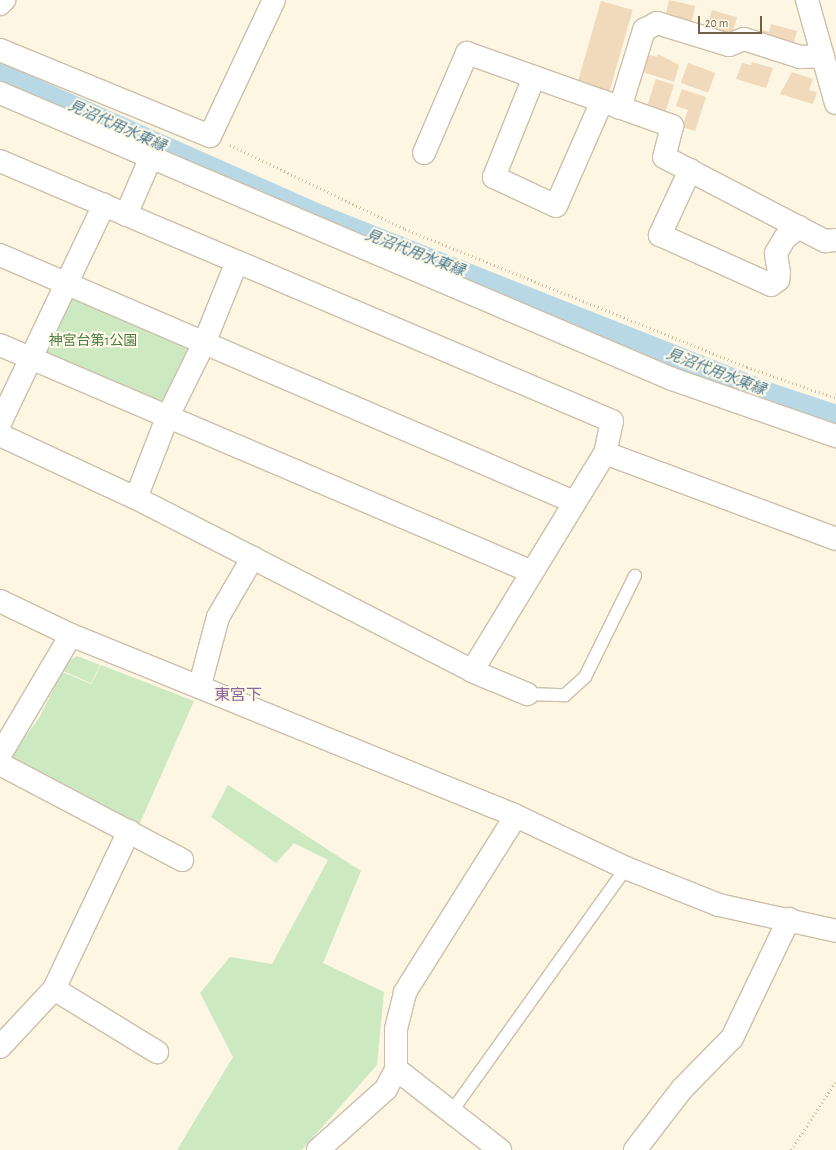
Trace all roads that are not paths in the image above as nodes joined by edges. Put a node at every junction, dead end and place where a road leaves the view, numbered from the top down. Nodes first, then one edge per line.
1 (4, 0) edge
2 (274, 0) edge
3 (807, 0) edge
4 (0, 4) edge
5 (0, 50) edge
6 (823, 56) junction
7 (534, 77) junction
8 (0, 93) edge
9 (836, 103) edge
10 (611, 104) junction
11 (424, 153) dead end
12 (151, 158) junction
13 (0, 161) edge
14 (690, 170) junction
15 (104, 205) junction
16 (126, 215) junction
17 (799, 228) junction
18 (836, 240) edge
19 (0, 255) edge
20 (236, 264) junction
21 (67, 283) junction
22 (205, 340) junction
23 (0, 345) edge
24 (32, 359) junction
25 (167, 418) junction
26 (0, 423) edge
27 (0, 435) edge
28 (836, 436) edge
29 (605, 453) junction
30 (136, 498) junction
31 (574, 502) junction
32 (836, 539) edge
33 (253, 557) junction
34 (532, 572) junction
35 (635, 576) dead end
36 (0, 601) edge
37 (71, 635) junction
38 (472, 671) junction
39 (200, 685) junction
40 (526, 694) joint
41 (0, 755) edge
42 (0, 764) edge
43 (516, 816) junction
44 (129, 831) junction
45 (182, 860) dead end
46 (626, 868) junction
47 (789, 919) junction
48 (836, 931) edge
49 (54, 988) junction
50 (0, 1047) edge
51 (157, 1052) dead end
52 (396, 1069) junction
53 (452, 1111) junction
54 (318, 1150) edge
55 (500, 1150) edge
56 (635, 1150) edge

1 - 4 street
2 - 5 street
3 - 6 street
6 - 9 street
6 - 10 street
7 - 10 street
7 - 10 street
7 - 11 street
8 - 12 street
10 - 14 street
12 - 16 street
12 - 28 street
13 - 15 street
14 - 17 street
14 - 17 street
15 - 16 street
15 - 21 street
16 - 20 street
17 - 18 street
19 - 21 street
20 - 22 street
20 - 29 street
21 - 22 street
21 - 24 street
22 - 25 street
22 - 31 street
23 - 24 street
24 - 25 street
24 - 26 street
25 - 30 street
25 - 34 street
27 - 30 street
29 - 31 street
29 - 32 street
30 - 33 street
31 - 34 street
33 - 38 street
33 - 39 street
34 - 38 street
35 - 40 lane
36 - 37 street
37 - 39 street
37 - 41 street
38 - 40 street
39 - 43 street
42 - 44 street
43 - 46 street
43 - 52 street
44 - 45 street
44 - 49 street
46 - 47 street
46 - 53 lane
47 - 48 street
47 - 56 street
49 - 50 street
49 - 51 street
52 - 53 street
52 - 54 street
53 - 55 street

